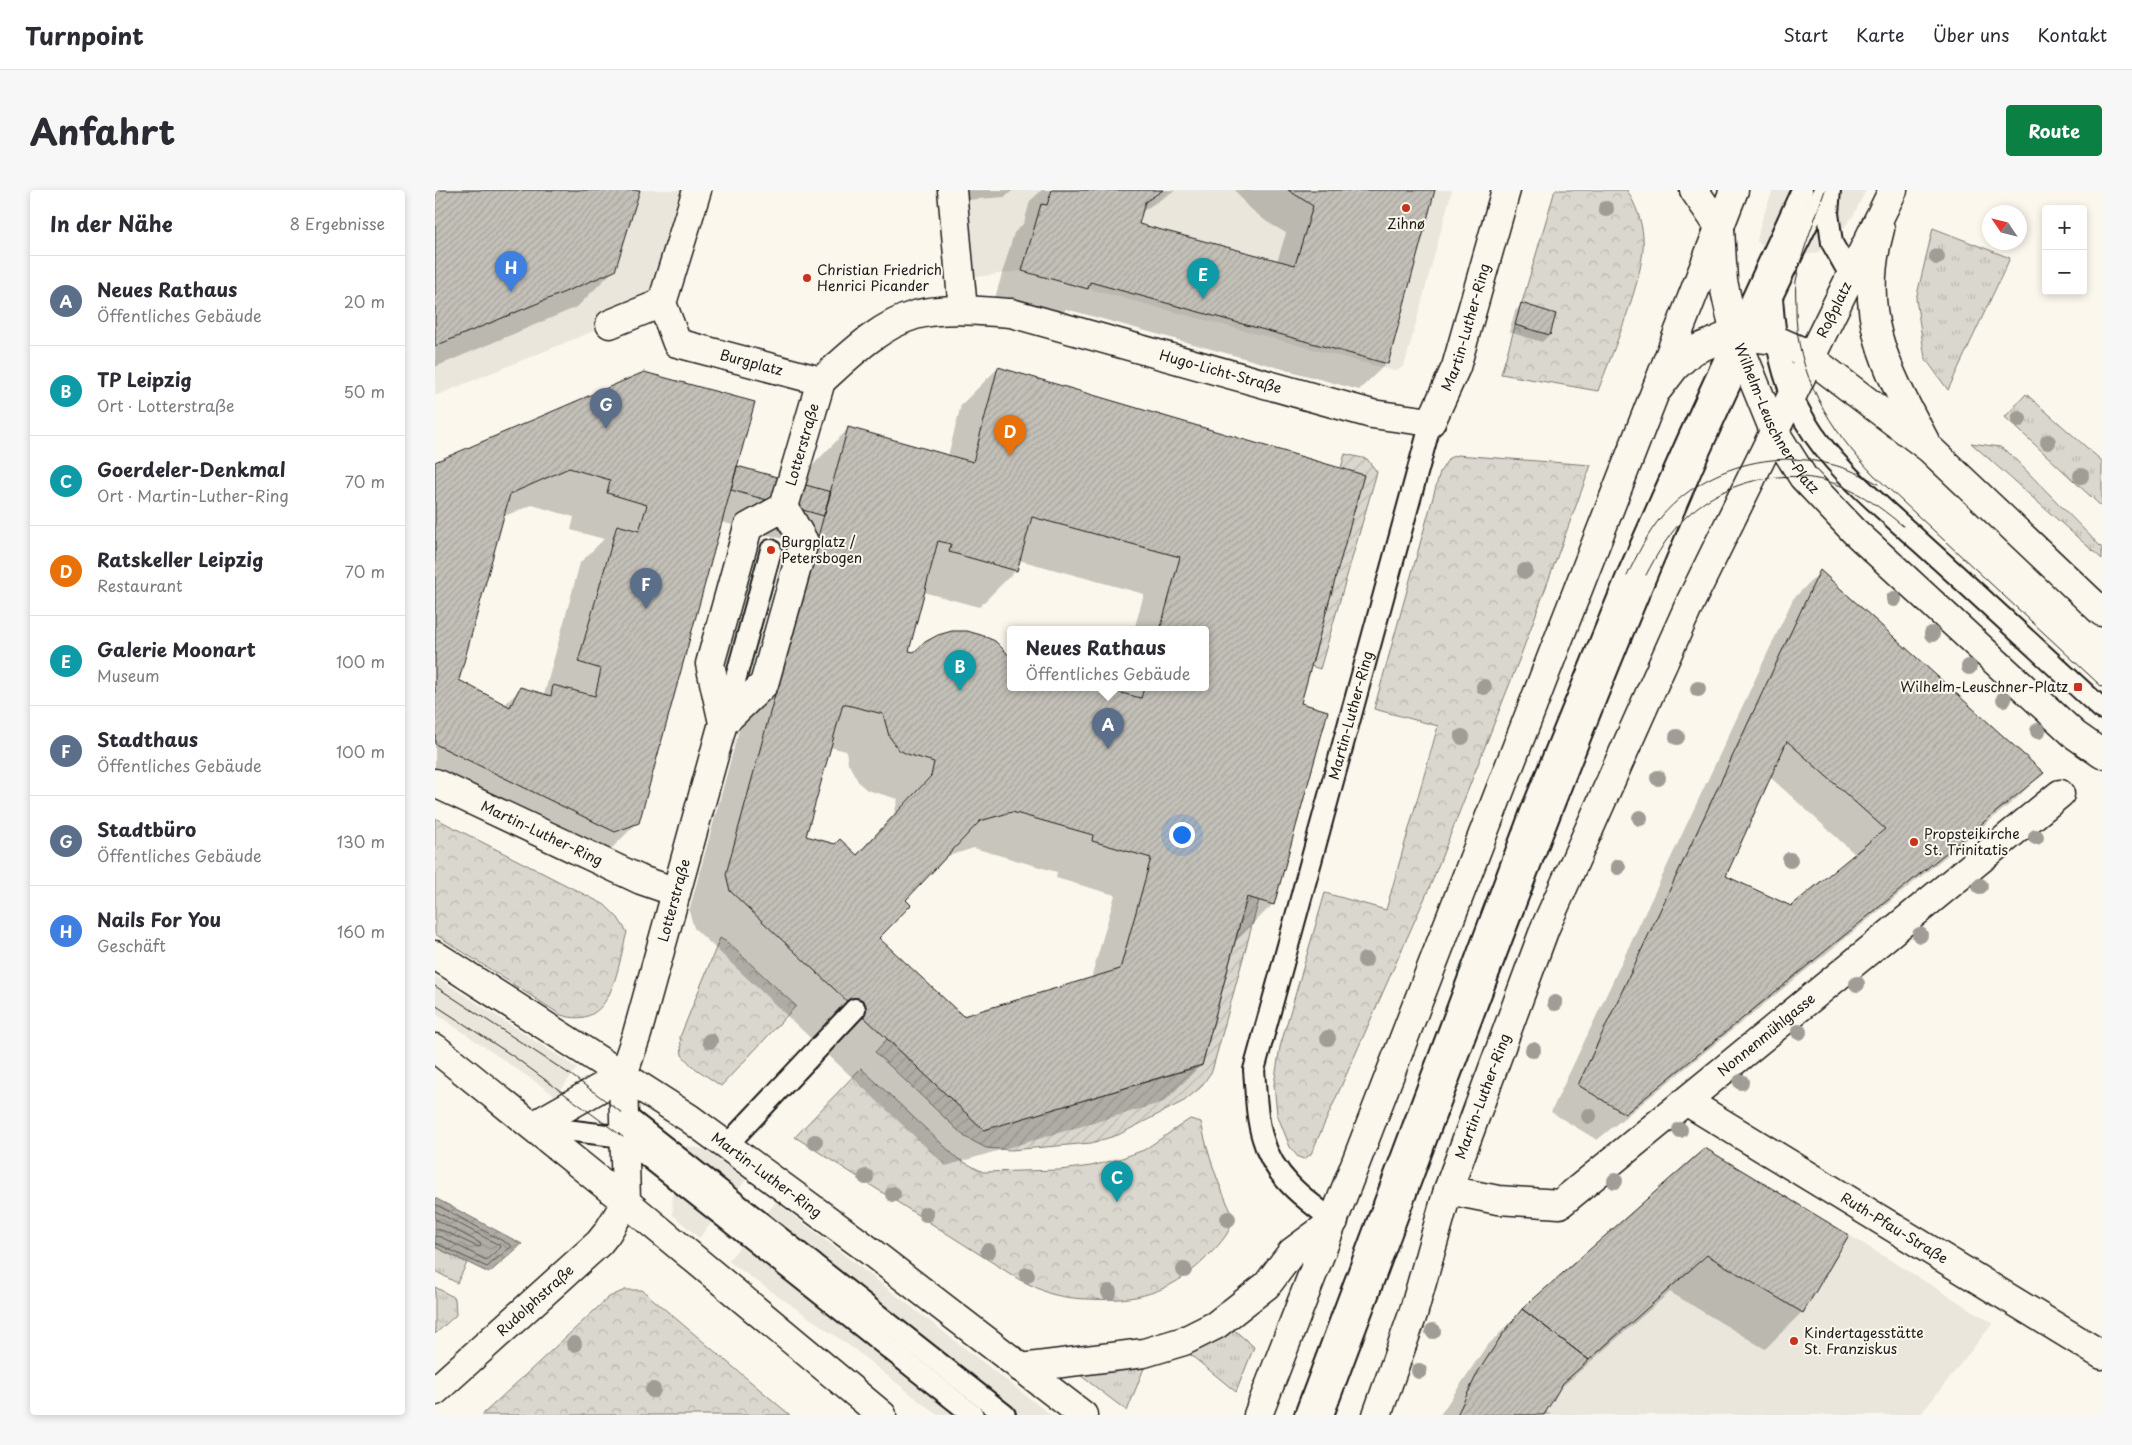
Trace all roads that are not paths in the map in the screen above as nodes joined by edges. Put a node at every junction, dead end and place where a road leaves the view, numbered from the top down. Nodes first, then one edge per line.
1 (697, 190) edge
2 (952, 190) edge
3 (1505, 190) edge
4 (1695, 190) edge
5 (1734, 190) edge
6 (1803, 190) edge
7 (1824, 190) edge
8 (1830, 190) edge
9 (1893, 190) edge
10 (1720, 228) junction
11 (1851, 277) junction
12 (1772, 296) junction
13 (662, 303) junction
14 (963, 310) junction
15 (1873, 319) junction
16 (610, 324) dead end
17 (1752, 342) junction
18 (1810, 359) junction
19 (821, 381) junction
20 (1792, 396) junction
21 (1431, 422) junction
22 (1640, 426) junction
23 (1775, 431) junction
24 (1929, 449) junction
25 (784, 507) junction
26 (771, 550) dead end
27 (2102, 612) edge
28 (2102, 709) edge
29 (723, 723) junction
30 (2102, 754) edge
31 (435, 783) edge
32 (2060, 794) dead end
33 (676, 892) junction
34 (435, 955) edge
35 (855, 1008) dead end
36 (435, 1048) edge
37 (623, 1075) junction
38 (1686, 1101) junction
39 (623, 1125) junction
40 (533, 1126) junction
41 (727, 1145) junction
42 (1448, 1190) junction
43 (626, 1202) junction
44 (1333, 1221) junction
45 (2102, 1355) edge
46 (1021, 1368) junction
47 (435, 1392) edge
48 (1307, 1409) edge
49 (882, 1415) edge
50 (973, 1415) edge
51 (1005, 1415) edge
52 (1083, 1415) edge
53 (1259, 1415) edge
54 (1323, 1415) edge
55 (1377, 1415) edge

1 - 13 main road
2 - 14 main road
3 - 21 main road, Martin-Luther-Ring
4 - 10 main road
5 - 10 main road
6 - 12 lane
6 - 17 lane
7 - 12 lane
8 - 11 lane
9 - 11 main road, Roßplatz
9 - 15 main road
10 - 17 main road, Wilhelm-Leuschner-Platz
10 - 22 main road
11 - 15 lane
11 - 18 main road, Roßplatz
12 - 17 lane
13 - 16 main road
13 - 19 main road, Burgplatz
14 - 19 main road
14 - 21 main road, Hugo-Licht-Straße
15 - 24 main road
17 - 18 main road
17 - 20 lane
17 - 22 main road
17 - 23 main road, Wilhelm-Leuschner-Platz
17 - 48 lane
17 - 54 lane
18 - 20 main road, Roßplatz
18 - 24 main road
19 - 25 main road, Lotterstraße
20 - 23 main road, Roßplatz
20 - 28 lane
21 - 44 lane, Martin-Luther-Ring
22 - 44 main road
23 - 30 main road, Wilhelm-Leuschner-Platz
23 - 42 main road, Martin-Luther-Ring
24 - 27 main road
25 - 29 main road
25 - 29 main road, Lotterstraße
26 - 29 lane
29 - 33 main road, Lotterstraße
31 - 33 main road, Martin-Luther-Ring
32 - 38 main road, Nonnenmühlgasse
33 - 37 main road, Lotterstraße
34 - 37 main road, Martin-Luther-Ring
35 - 41 lane
36 - 40 main road
37 - 39 main road, Lotterstraße
37 - 40 main road
37 - 41 main road, Martin-Luther-Ring
38 - 42 main road, Nonnenmühlgasse
38 - 45 main road, Ruth-Pfau-Straße
39 - 40 lane
39 - 43 main road, Lotterstraße
39 - 50 lane
39 - 51 lane
40 - 43 main road
41 - 46 main road, Martin-Luther-Ring
42 - 55 main road, Martin-Luther-Ring
43 - 47 main road, Rudolphstraße
43 - 49 main road
44 - 46 main road
44 - 53 main road
46 - 52 main road, Martin-Luther-Ring

